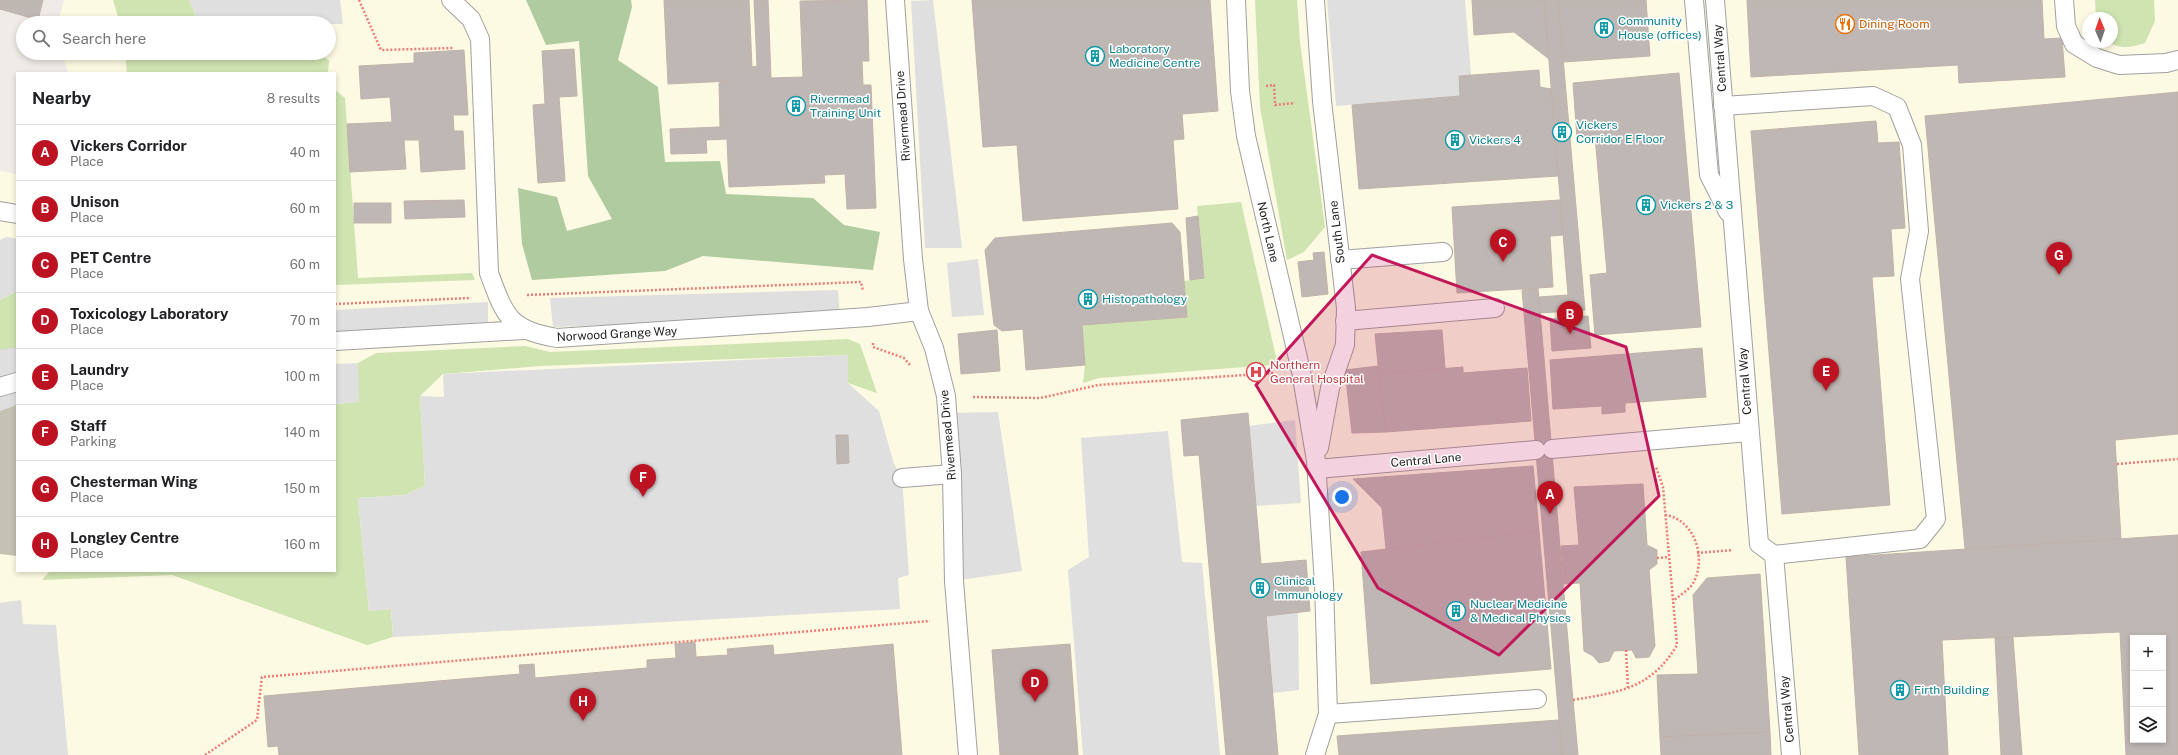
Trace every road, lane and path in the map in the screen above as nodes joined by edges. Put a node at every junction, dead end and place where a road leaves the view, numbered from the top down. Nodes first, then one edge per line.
1 (359, 0) edge
2 (451, 0) edge
3 (895, 0) edge
4 (1236, 0) edge
5 (1315, 0) edge
6 (1694, 0) edge
7 (1715, 0) edge
8 (2064, 0) edge
9 (480, 48) junction
10 (2178, 60) edge
11 (1239, 73) junction
12 (1322, 101) junction
13 (1723, 106) junction
14 (0, 211) edge
15 (16, 214) edge
16 (1732, 220) junction
17 (1443, 252) dead end
18 (1340, 260) junction
19 (498, 296) junction
20 (336, 304) edge
21 (1495, 308) dead end
22 (919, 311) junction
23 (868, 317) junction
24 (1346, 321) junction
25 (524, 330) junction
26 (336, 341) edge
27 (913, 369) dead end
28 (1301, 371) junction
29 (16, 382) edge
30 (0, 386) edge
31 (946, 396) junction
32 (1749, 432) junction
33 (2178, 459) edge
34 (1655, 461) dead end
35 (2117, 464) dead end
36 (1317, 465) junction
37 (952, 474) junction
38 (902, 478) dead end
39 (1665, 515) junction
40 (1711, 552) dead end
41 (1697, 554) junction
42 (1774, 555) junction
43 (1669, 557) junction
44 (1657, 558) dead end
45 (1673, 601) junction
46 (957, 619) junction
47 (1626, 650) dead end
48 (1628, 689) junction
49 (1537, 699) dead end
50 (1573, 700) dead end
51 (1328, 714) junction
52 (205, 755) edge
53 (968, 755) edge
54 (1315, 755) edge
55 (1791, 755) edge

1 - 9 path
2 - 9 lane, Norwood Grange Way
3 - 22 lane, Rivermead Drive
4 - 11 lane, North Lane
5 - 12 lane, South Lane
6 - 16 lane
7 - 13 lane, Central Way
8 - 10 lane
9 - 19 lane, Norwood Grange Way
11 - 12 path
11 - 28 lane, North Lane
12 - 18 lane, South Lane
13 - 16 lane, Central Way
13 - 42 lane
14 - 15 lane
16 - 32 lane, Central Way
17 - 18 lane
18 - 24 lane, South Lane
19 - 20 path
19 - 23 path
19 - 25 lane, Norwood Grange Way
21 - 24 lane
22 - 23 lane, Norwood Grange Way
22 - 31 lane, Rivermead Drive
23 - 25 lane, Norwood Grange Way
23 - 27 path
24 - 36 lane, South Lane
25 - 26 lane
28 - 31 path
28 - 36 lane, North Lane
29 - 30 lane
31 - 37 lane, Rivermead Drive
32 - 36 lane, Central Lane
32 - 42 lane, Central Way
33 - 35 path
34 - 39 path
36 - 51 lane
37 - 38 lane
37 - 46 lane, Rivermead Drive
39 - 41 path
39 - 43 path
40 - 41 path
41 - 45 path
42 - 55 lane, Central Way
43 - 44 path
43 - 45 path
45 - 48 path
46 - 52 path
46 - 53 lane, Rivermead Drive
47 - 48 path
48 - 50 path
49 - 51 lane
51 - 54 lane

